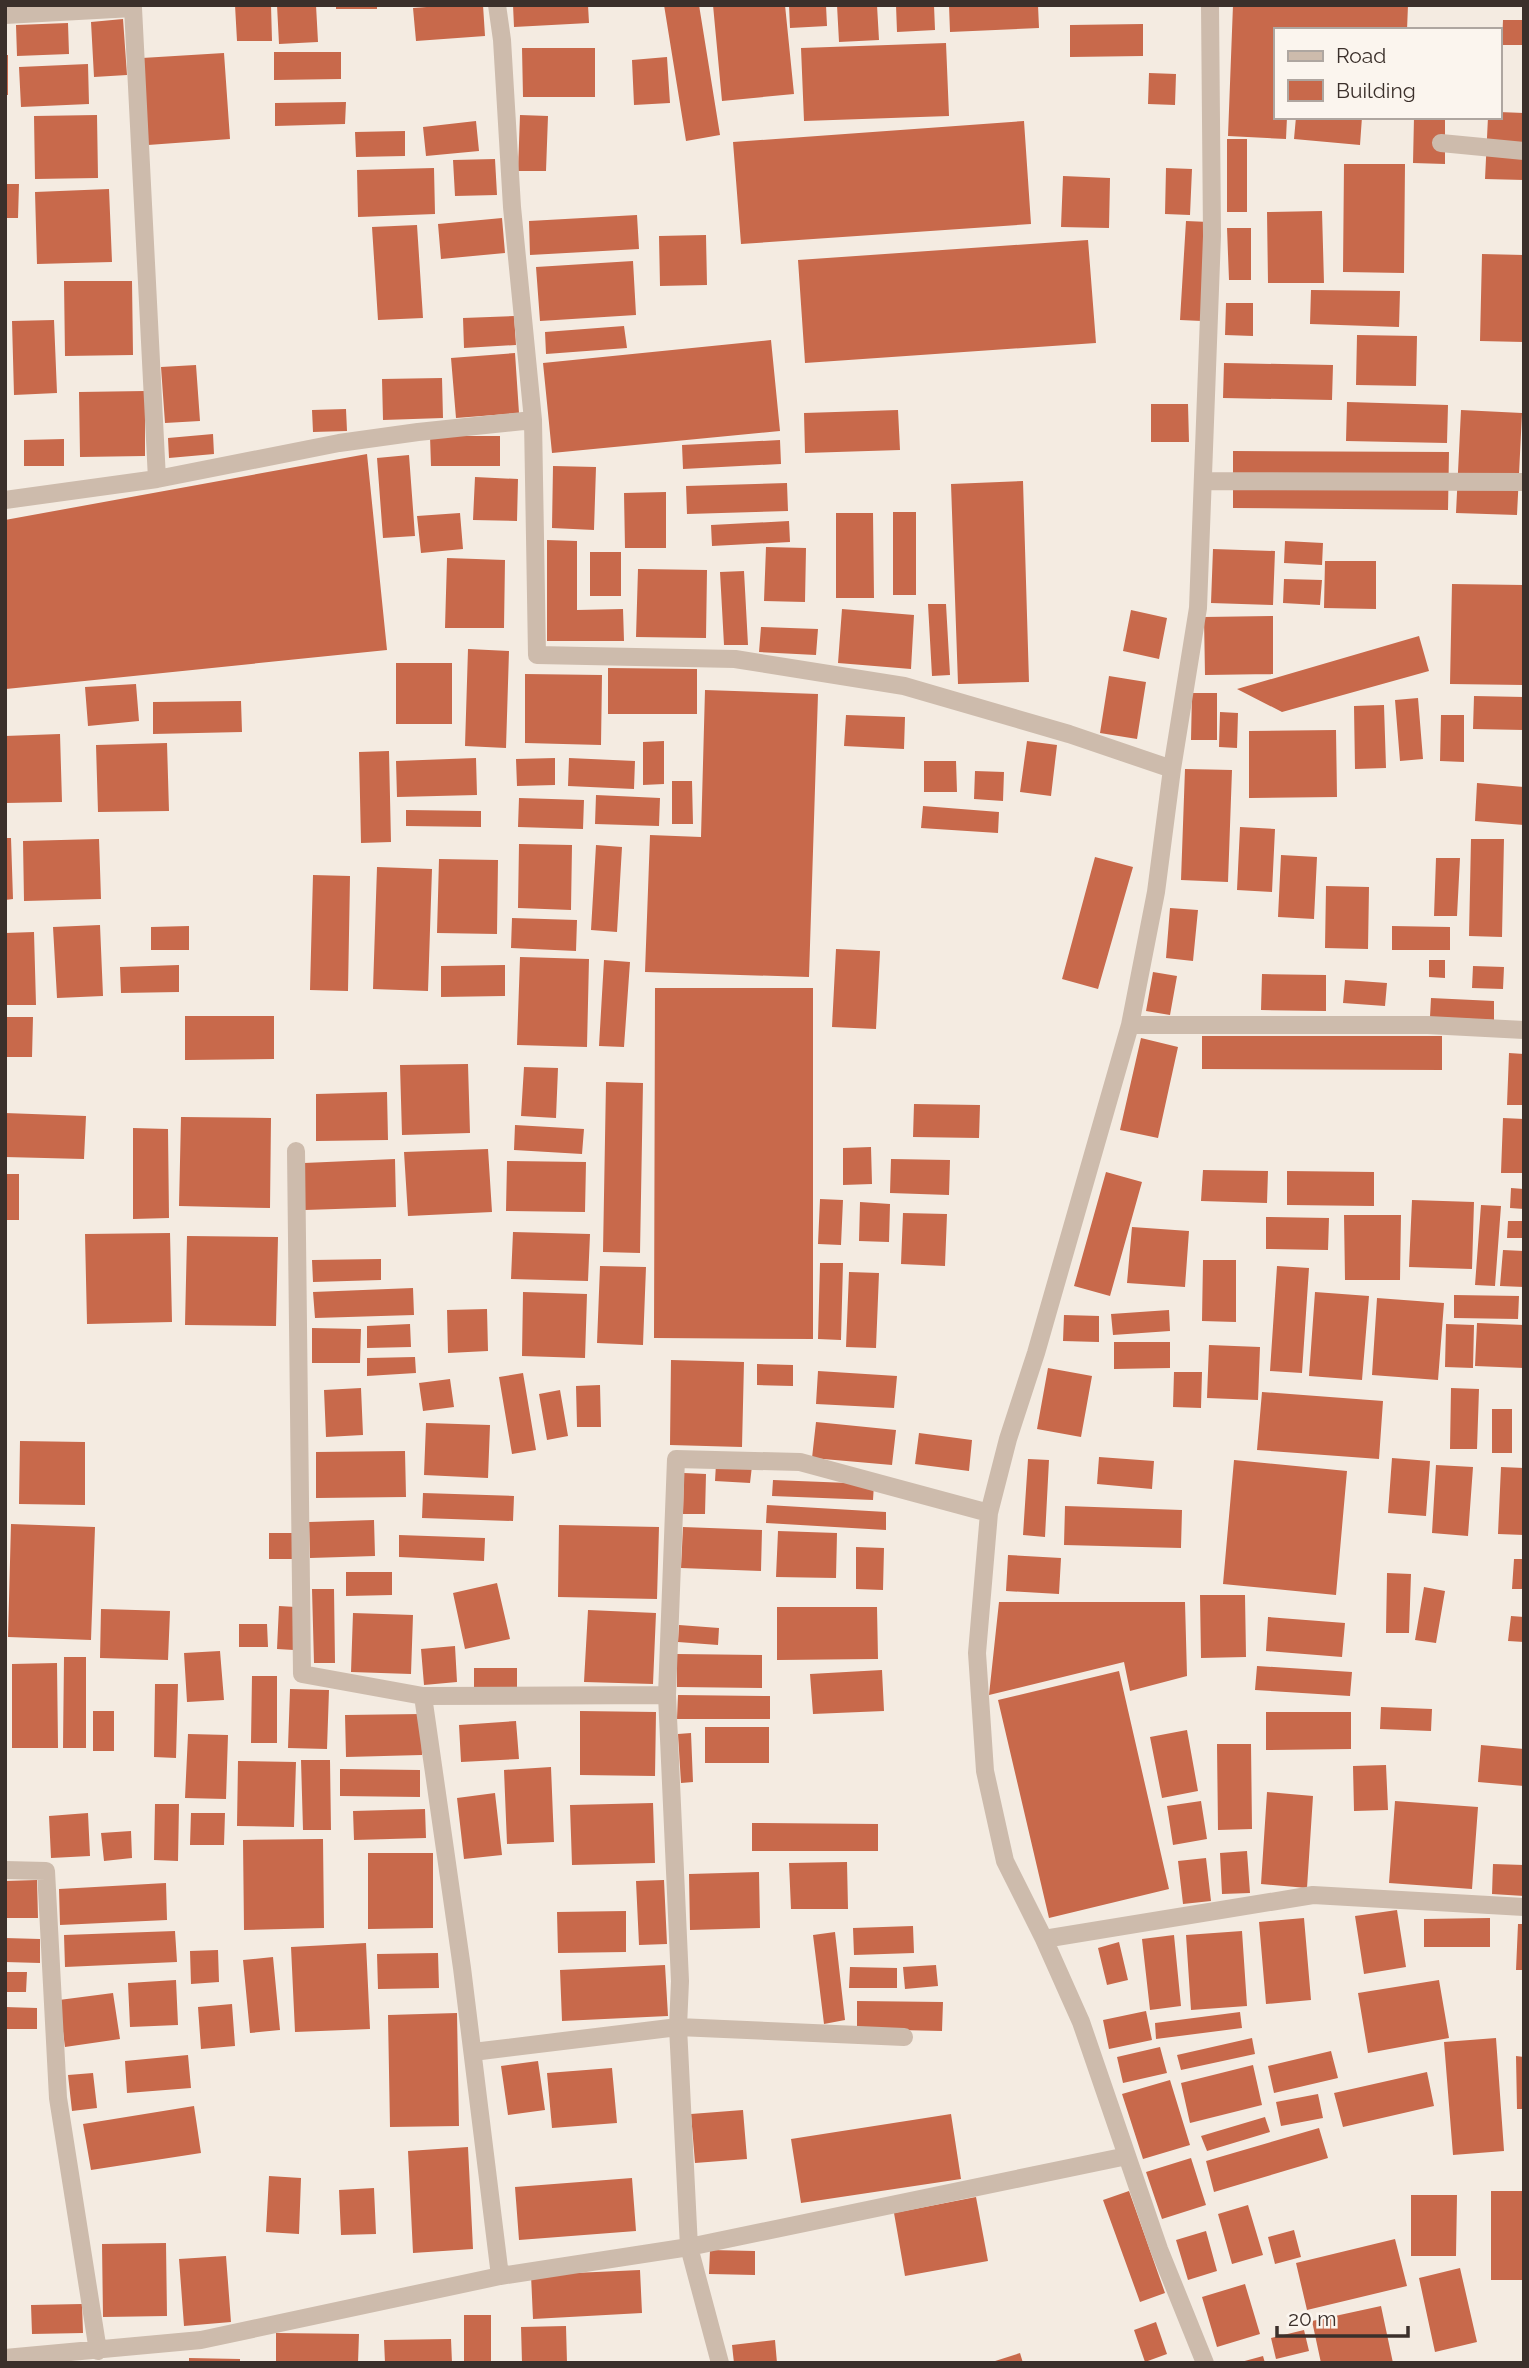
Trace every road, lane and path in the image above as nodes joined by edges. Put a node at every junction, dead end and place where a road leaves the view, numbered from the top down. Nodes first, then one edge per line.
1 (497, 5) edge
2 (1210, 5) edge
3 (132, 6) edge
4 (5, 15) edge
5 (1441, 143) dead end
6 (1524, 151) edge
7 (533, 420) junction
8 (157, 479) junction
9 (1203, 481) junction
10 (1524, 482) edge
11 (5, 500) edge
12 (1172, 769) junction
13 (1130, 1025) junction
14 (1524, 1030) edge
15 (296, 1151) dead end
16 (989, 1513) junction
17 (667, 1695) junction
18 (423, 1696) junction
19 (5, 1870) edge
20 (1524, 1908) edge
21 (1044, 1939) junction
22 (678, 2027) junction
23 (904, 2037) dead end
24 (473, 2052) junction
25 (1127, 2156) junction
26 (690, 2247) junction
27 (500, 2276) junction
28 (98, 2351) junction
29 (5, 2358) edge
30 (720, 2363) edge
31 (1205, 2363) edge

1 - 7 street
2 - 9 street
3 - 4 street
3 - 8 street
5 - 6 street
7 - 8 street
7 - 12 street
8 - 11 street
9 - 10 street
9 - 12 street
12 - 13 street
13 - 14 street
13 - 16 street
15 - 18 street
16 - 17 street
16 - 21 street
17 - 18 street
17 - 22 street
18 - 24 street
19 - 28 street
20 - 21 street
21 - 25 street
22 - 23 street
22 - 24 street
22 - 26 street
24 - 27 street
25 - 26 street
25 - 31 street
26 - 27 street
26 - 30 street
27 - 28 street
28 - 29 street

